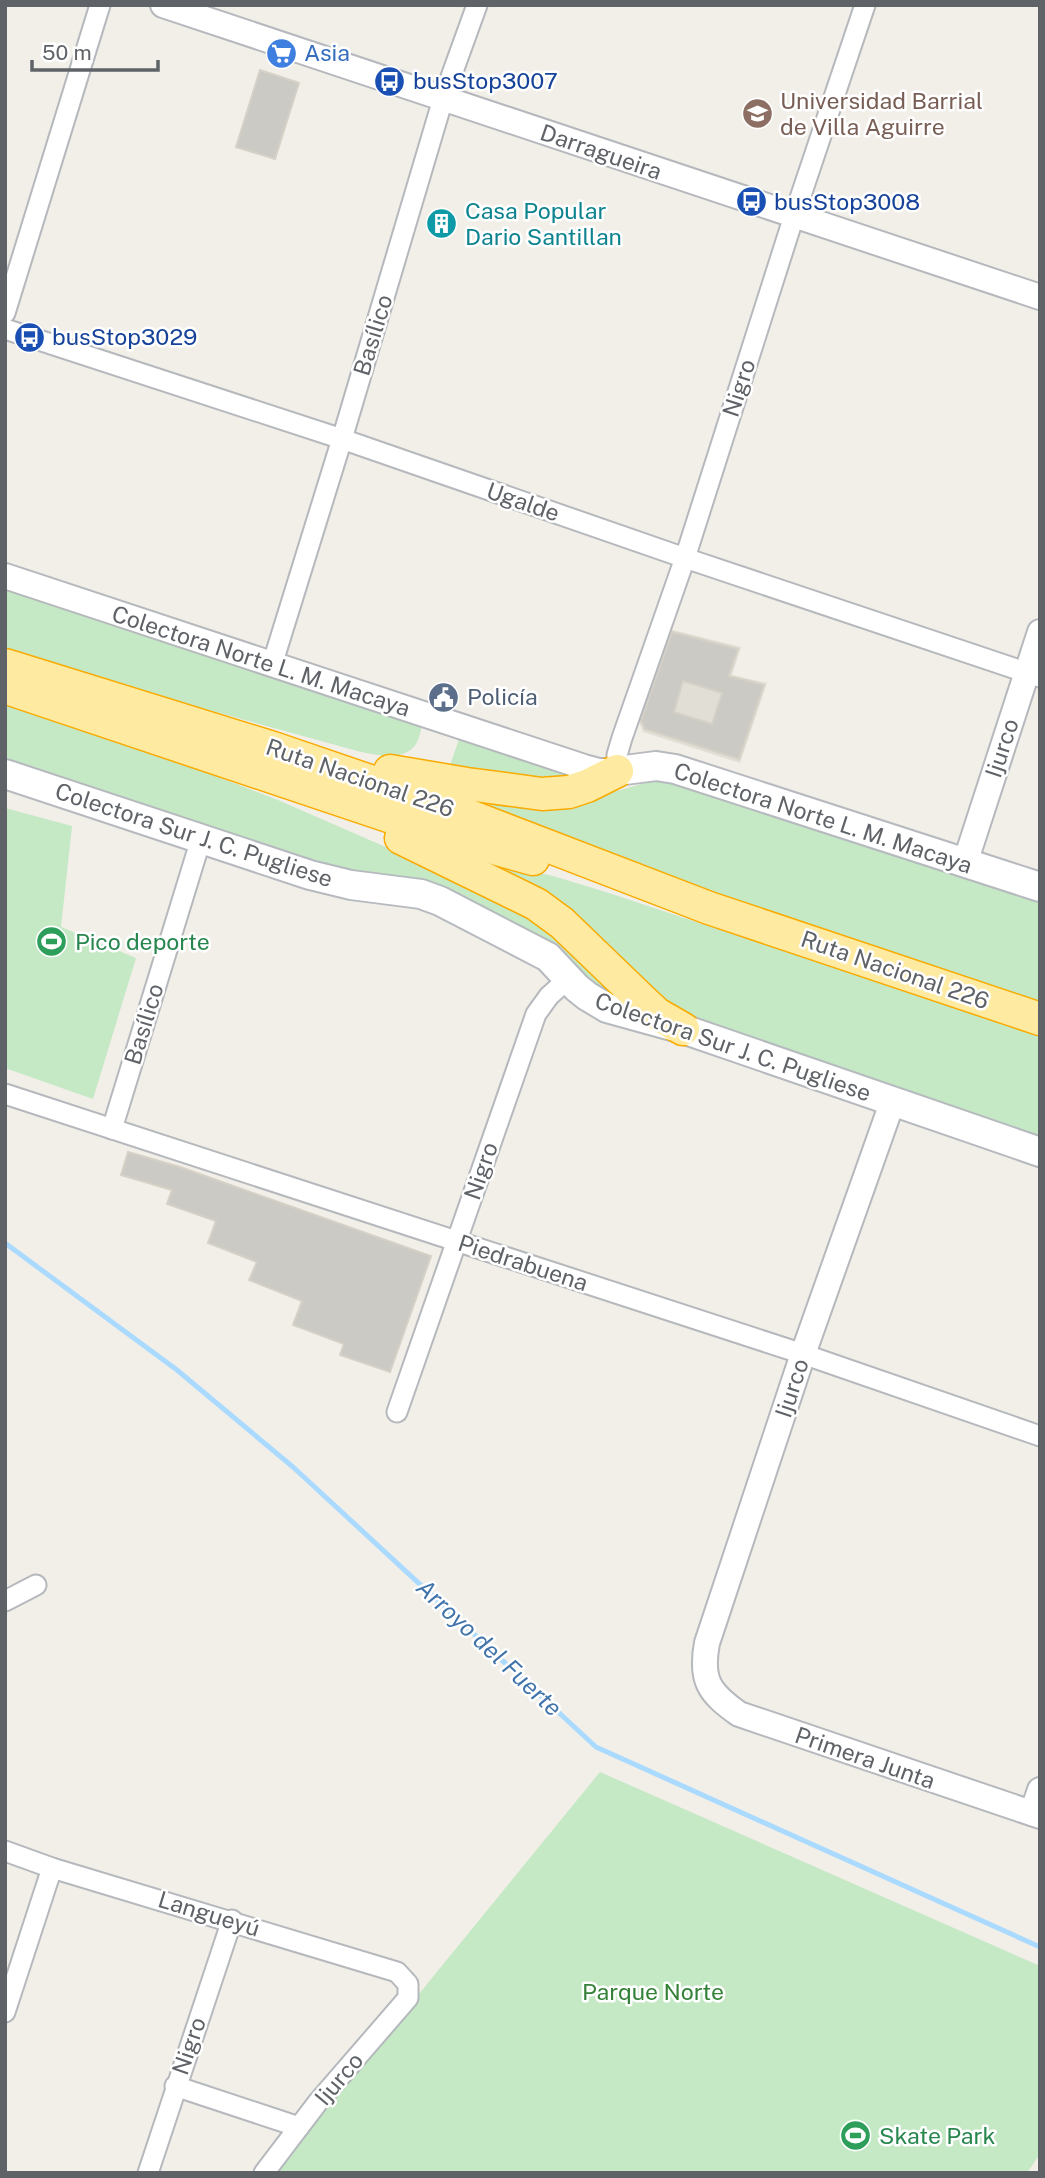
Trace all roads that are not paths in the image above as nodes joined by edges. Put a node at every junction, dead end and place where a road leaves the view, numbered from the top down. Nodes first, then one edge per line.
1 (100, 5) edge
2 (163, 5) edge
3 (477, 5) edge
4 (865, 5) edge
5 (443, 99) junction
6 (794, 216) junction
7 (1040, 297) edge
8 (5, 313) edge
9 (5, 329) edge
10 (342, 439) junction
11 (684, 558) junction
12 (5, 576) edge
13 (1040, 632) edge
14 (5, 665) edge
15 (272, 665) junction
16 (1033, 675) edge
17 (5, 687) edge
18 (270, 761) junction
19 (617, 771) junction
20 (5, 774) edge
21 (201, 839) junction
22 (965, 863) junction
23 (1040, 887) edge
24 (568, 979) junction
25 (1040, 1019) edge
26 (683, 1029) junction
27 (5, 1094) edge
28 (892, 1103) junction
29 (112, 1129) junction
30 (1040, 1152) edge
31 (456, 1242) junction
32 (803, 1354) junction
33 (397, 1412) dead end
34 (1040, 1436) edge
35 (36, 1585) dead end
36 (5, 1601) edge
37 (705, 1677) joint
38 (1037, 1806) edge
39 (5, 1850) edge
40 (52, 1868) junction
41 (232, 1920) junction
42 (408, 1984) joint
43 (5, 2012) edge
44 (175, 2086) junction
45 (299, 2127) junction
46 (148, 2173) edge
47 (264, 2173) edge

1 - 8 street
2 - 5 street, Darragueira
3 - 5 street, Basílico
4 - 6 street, Nigro
5 - 6 street, Darragueira
5 - 10 street, Basílico
6 - 7 street, Darragueira
6 - 11 street, Nigro
9 - 10 street, Ugalde
10 - 11 street, Ugalde
10 - 15 street, Basílico
11 - 16 street, Ugalde
11 - 19 street, Nigro
12 - 15 street, Colectora Norte L. M. Macaya
13 - 16 street, Ijurco
14 - 18 highway, Ruta Nacional 226
15 - 19 street, Colectora Norte L. M. Macaya
16 - 22 street, Ijurco
17 - 18 highway, Ruta Nacional 226
18 - 19 highway
18 - 25 highway, Ruta Nacional 226
18 - 26 highway
19 - 22 main road, Colectora Norte L. M. Macaya
20 - 21 main road, Colectora Sur J. C. Pugliese
21 - 24 main road, Colectora Sur J. C. Pugliese
21 - 29 street, Basílico
22 - 23 main road, Colectora Norte L. M. Macaya
24 - 26 main road, Colectora Sur J. C. Pugliese
24 - 31 street, Nigro
26 - 28 main road, Colectora Sur J. C. Pugliese
27 - 29 street, Piedrabuena
28 - 30 main road, Colectora Sur J. C. Pugliese
28 - 32 street, Ijurco
29 - 31 street, Piedrabuena
31 - 32 street, Piedrabuena
31 - 33 street, Nigro
32 - 34 street, Piedrabuena
32 - 37 street, Ijurco
35 - 36 street
37 - 38 street, Primera Junta
39 - 40 street, Langueyú
40 - 41 street, Langueyú
40 - 43 street
41 - 42 street, Langueyú
41 - 44 street, Nigro
42 - 45 street, Ijurco
44 - 45 street
44 - 46 street, Nigro
45 - 47 street, Ijurco

